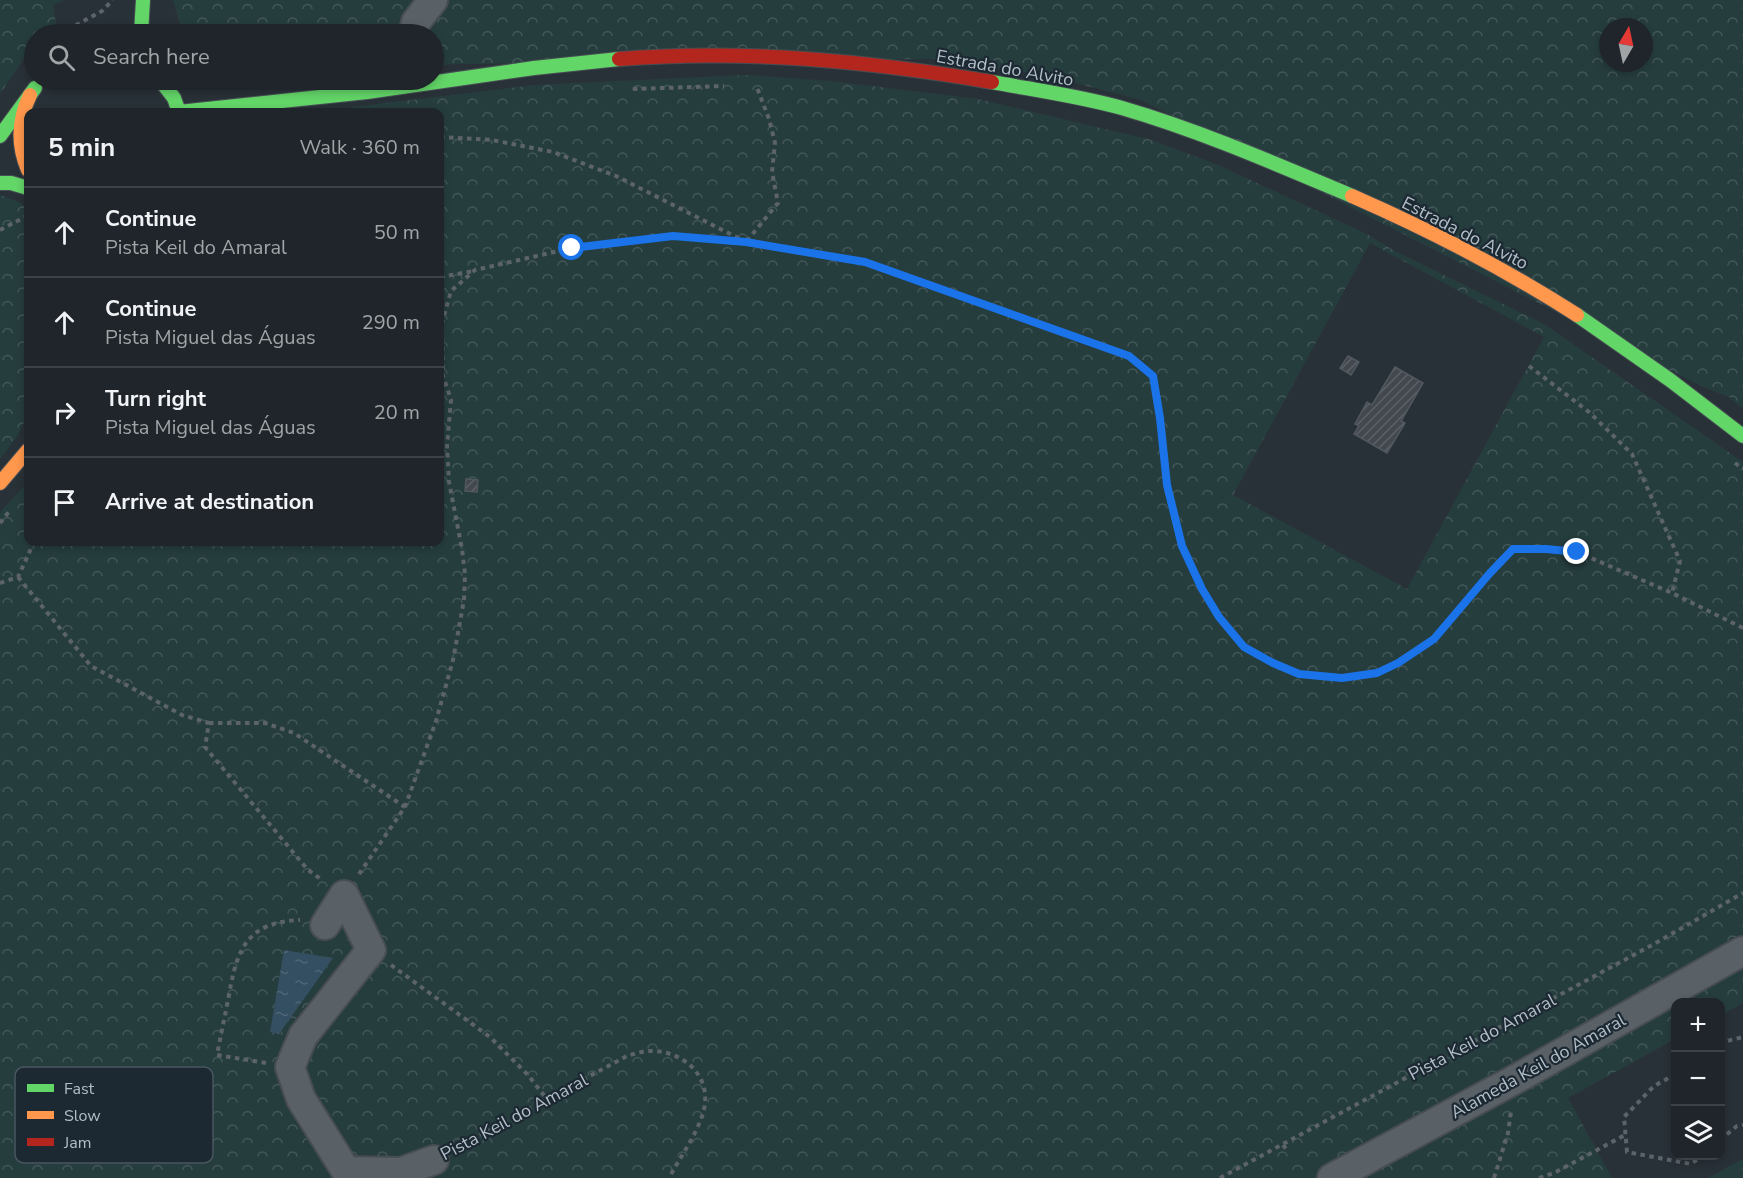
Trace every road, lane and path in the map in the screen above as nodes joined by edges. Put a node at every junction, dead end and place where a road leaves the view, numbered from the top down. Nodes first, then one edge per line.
1 (113, 0) edge
2 (142, 0) edge
3 (434, 0) edge
4 (78, 24) edge
5 (141, 24) edge
6 (416, 24) edge
7 (444, 80) edge
8 (766, 85) dead end
9 (732, 86) dead end
10 (626, 89) dead end
11 (34, 90) edge
12 (34, 90) edge
13 (168, 90) edge
14 (351, 90) edge
15 (24, 108) edge
16 (24, 108) edge
17 (178, 108) edge
18 (210, 108) edge
19 (0, 136) edge
20 (444, 137) edge
21 (24, 159) edge
22 (0, 183) edge
23 (24, 187) edge
24 (24, 217) edge
25 (0, 230) edge
26 (746, 242) junction
27 (475, 270) junction
28 (444, 276) edge
29 (444, 316) edge
30 (1528, 366) dead end
31 (444, 379) edge
32 (1743, 436) edge
33 (24, 455) edge
34 (1731, 459) dead end
35 (1743, 469) edge
36 (0, 483) edge
37 (32, 546) edge
38 (18, 577) junction
39 (0, 583) edge
40 (1672, 593) junction
41 (1743, 628) edge
42 (209, 723) junction
43 (405, 807) junction
44 (1743, 893) edge
45 (344, 896) junction
46 (325, 925) joint
47 (371, 950) junction
48 (1743, 951) edge
49 (1743, 1037) edge
50 (1725, 1042) edge
51 (290, 1067) junction
52 (1671, 1077) edge
53 (1514, 1080) junction
54 (547, 1099) junction
55 (1743, 1125) edge
56 (1625, 1135) junction
57 (1725, 1136) edge
58 (1283, 1145) junction
59 (1287, 1150) dead end
60 (434, 1160) joint
61 (1696, 1160) edge
62 (344, 1174) edge
63 (669, 1178) edge
64 (1220, 1178) edge
65 (1332, 1178) edge
66 (1494, 1178) edge
67 (1539, 1178) edge

1 - 4 path
2 - 5 main road
3 - 6 street
7 - 32 main road, Estrada do Alvito
8 - 26 path
9 - 10 path
11 - 19 main road
12 - 15 main road
13 - 17 main road
14 - 18 main road, Estrada do Alvito
16 - 21 main road
20 - 26 path
22 - 23 main road
24 - 25 path
26 - 27 path
26 - 40 path
27 - 28 path
27 - 29 path
30 - 40 path
31 - 43 path
33 - 36 main road
34 - 35 path
37 - 38 path
38 - 39 path
38 - 42 path
40 - 41 path
42 - 43 path
42 - 45 path
43 - 45 path
44 - 58 path, Pista Keil do Amaral
45 - 46 street
45 - 47 street
46 - 51 path
47 - 51 street
47 - 54 path
48 - 53 street, Alameda Keil do Amaral
49 - 50 path
51 - 62 street, Pista Keil do Amaral
52 - 56 path
53 - 65 street, Alameda Keil do Amaral
53 - 66 path
54 - 60 path, Pista Keil do Amaral
54 - 63 path, Pista Keil do Amaral
55 - 57 path
56 - 61 path
56 - 67 path
58 - 59 path
58 - 64 path, Pista Keil do Amaral
60 - 62 street, Pista Keil do Amaral

